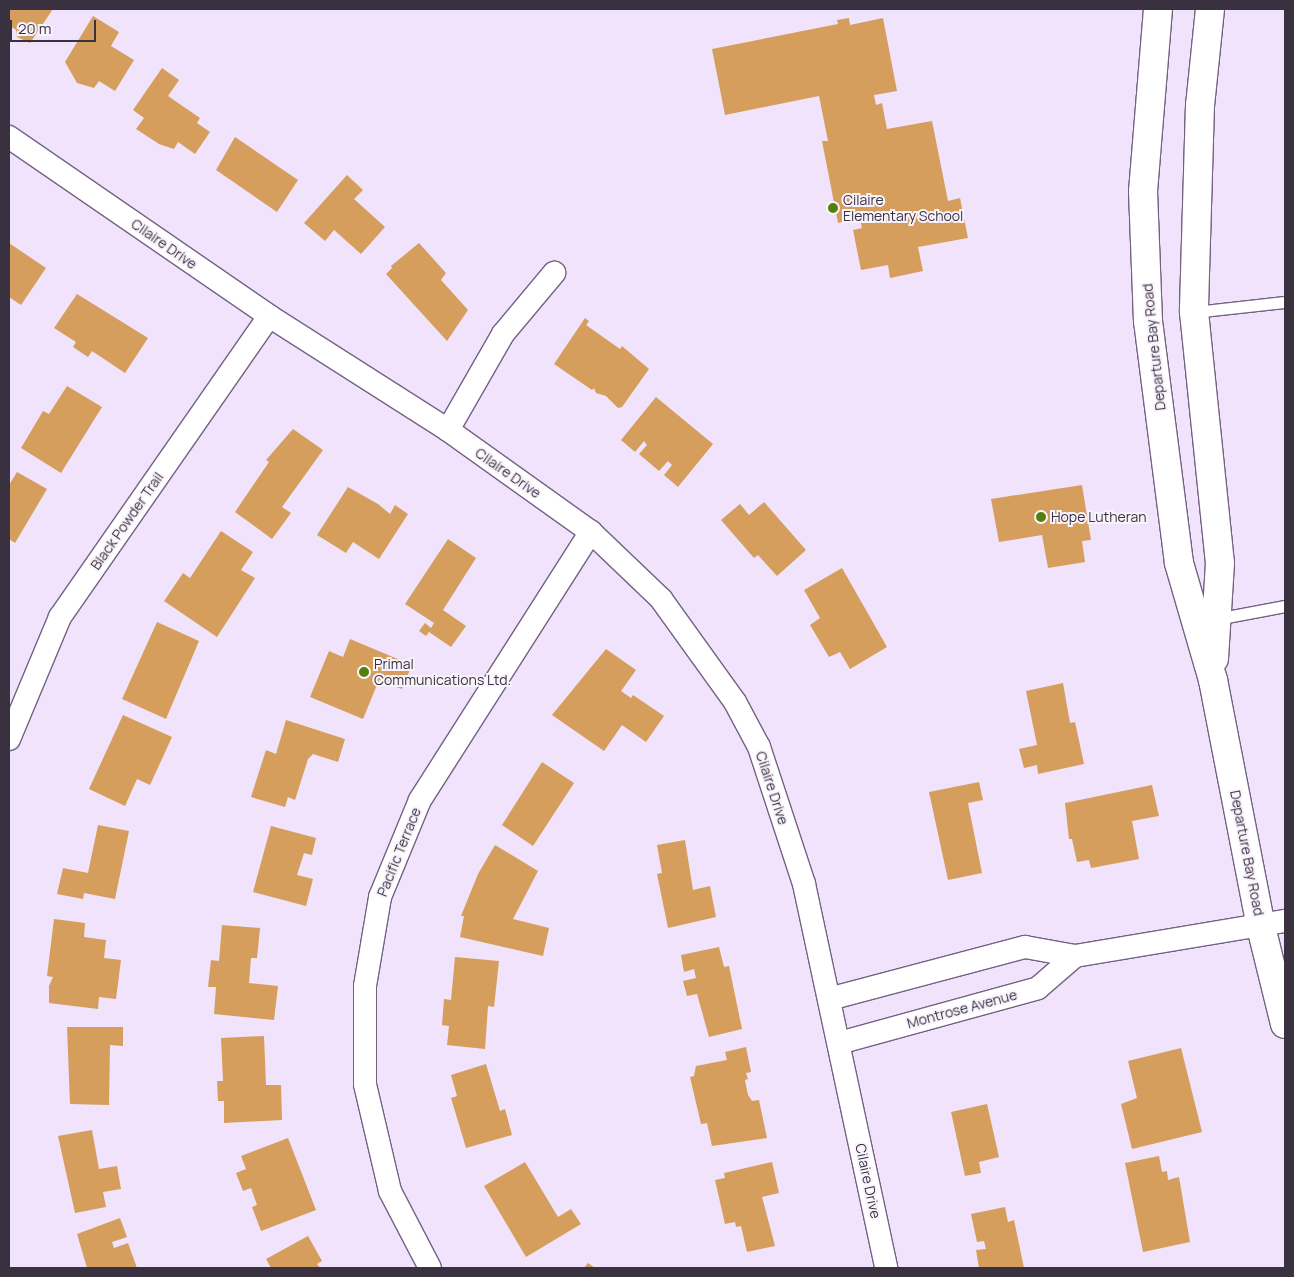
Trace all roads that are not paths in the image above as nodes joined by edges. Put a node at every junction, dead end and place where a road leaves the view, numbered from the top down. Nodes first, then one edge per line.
1 (1158, 9) edge
2 (1210, 9) edge
3 (9, 137) edge
4 (554, 273) dead end
5 (1285, 302) edge
6 (1194, 312) junction
7 (269, 316) junction
8 (448, 430) junction
9 (591, 532) junction
10 (1285, 606) edge
11 (1216, 619) junction
12 (1213, 680) junction
13 (9, 738) edge
14 (1273, 924) edge
15 (1075, 956) junction
16 (829, 999) junction
17 (1285, 1024) edge
18 (839, 1043) junction
19 (430, 1268) edge
20 (886, 1268) edge

1 - 12 main road, Departure Bay Road
2 - 6 main road, Departure Bay Road
3 - 7 street, Cilaire Drive
4 - 8 street
5 - 6 lane
6 - 11 main road, Departure Bay Road
7 - 8 street, Cilaire Drive
7 - 13 street, Black Powder Trail
8 - 9 street, Cilaire Drive
9 - 16 street, Cilaire Drive
9 - 19 street, Pacific Terrace
10 - 11 lane
11 - 12 main road, Departure Bay Road
12 - 14 main road, Departure Bay Road
14 - 15 street
14 - 17 main road, Departure Bay Road
15 - 16 street
15 - 18 street, Montrose Avenue
16 - 18 street, Cilaire Drive
18 - 20 street, Cilaire Drive

